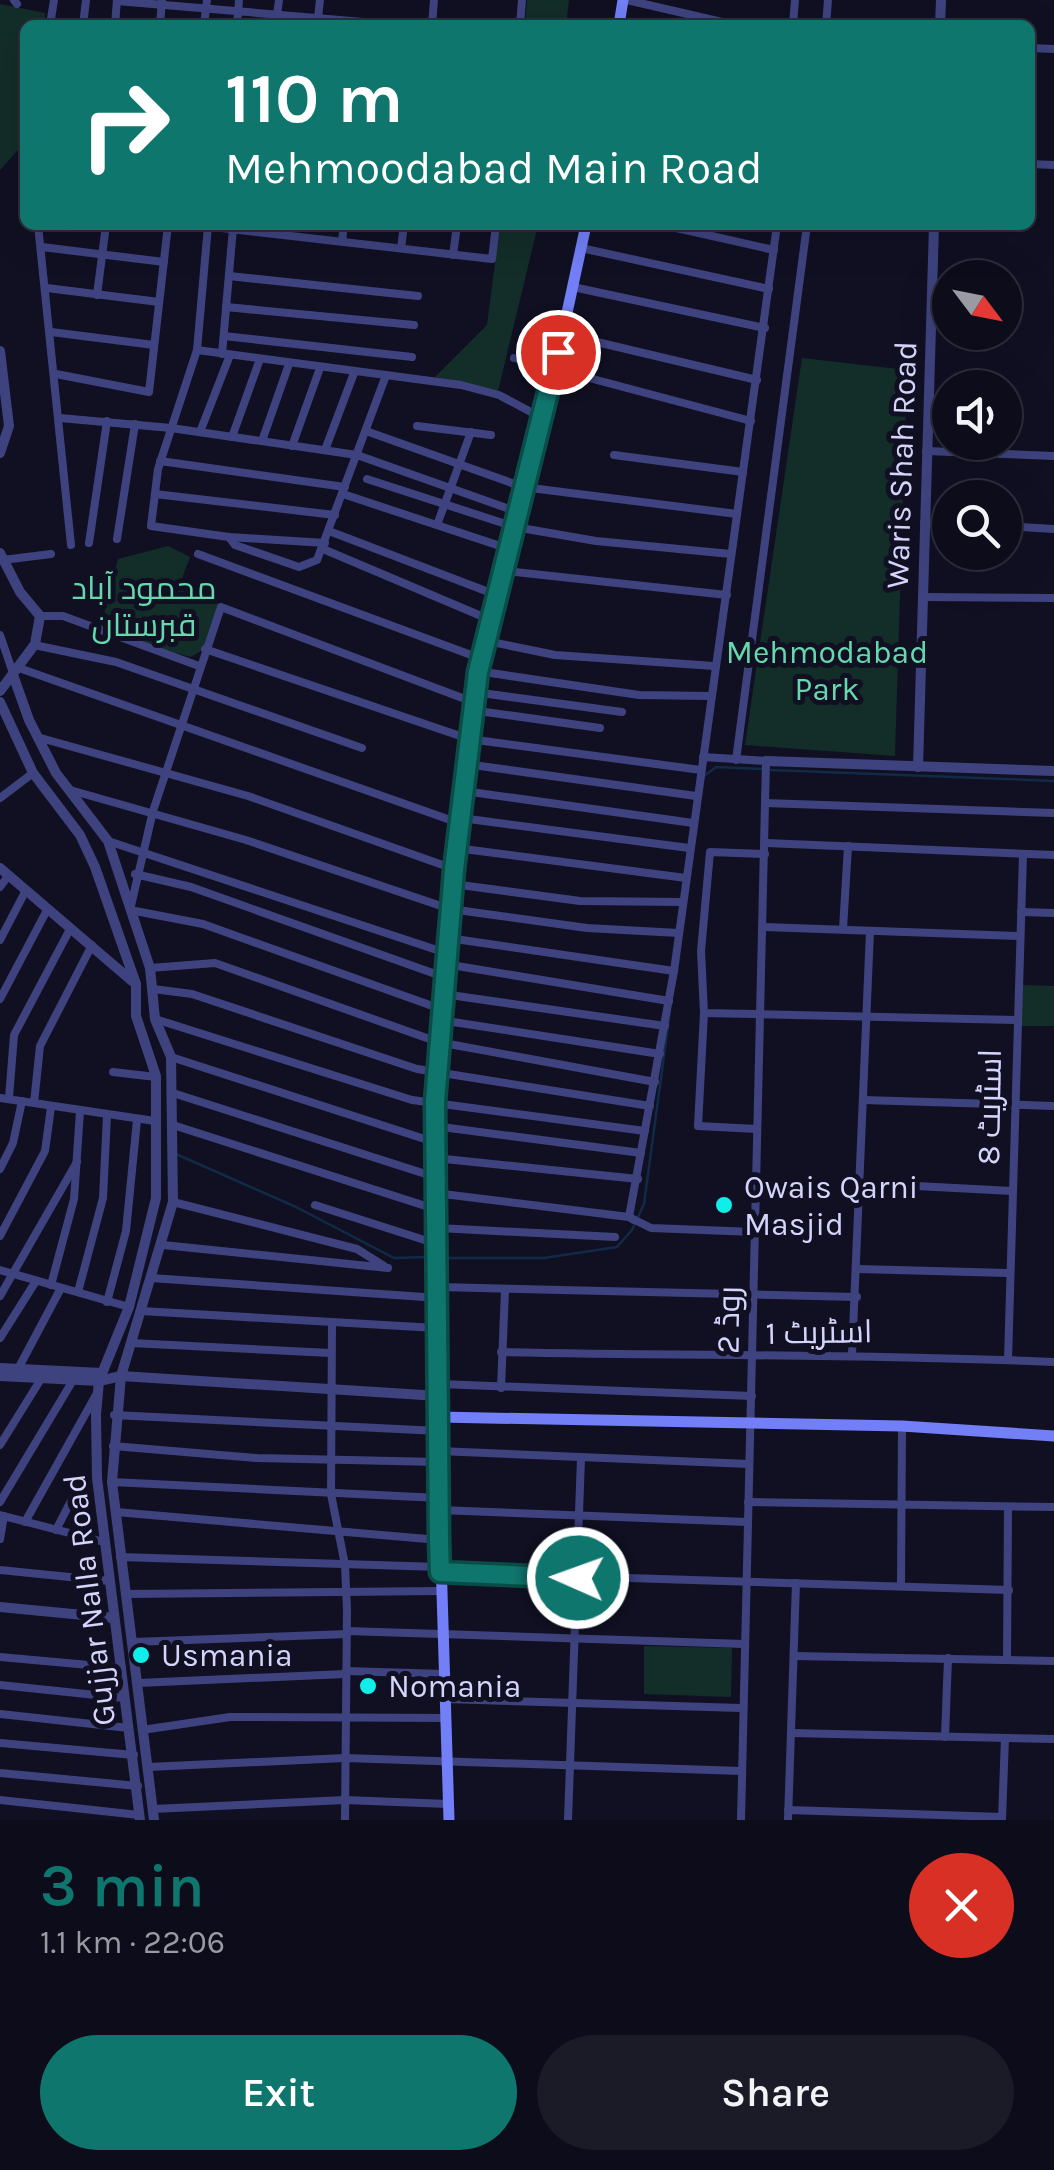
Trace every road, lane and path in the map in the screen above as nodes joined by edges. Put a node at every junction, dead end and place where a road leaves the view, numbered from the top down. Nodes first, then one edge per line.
1 (239, 0) edge
2 (279, 0) edge
3 (320, 0) edge
4 (625, 0) edge
5 (117, 1) edge
6 (162, 3) edge
7 (206, 4) edge
8 (238, 12) junction
9 (278, 15) junction
10 (318, 18) junction
11 (237, 20) edge
12 (334, 20) edge
13 (713, 20) edge
14 (39, 230) edge
15 (105, 230) edge
16 (167, 230) edge
17 (208, 230) edge
18 (233, 230) edge
19 (249, 230) edge
20 (343, 230) edge
21 (403, 230) edge
22 (456, 230) edge
23 (495, 230) edge
24 (585, 230) edge
25 (681, 230) edge
26 (776, 230) edge
27 (806, 230) edge
28 (934, 230) edge
29 (342, 242) junction
30 (42, 247) junction
31 (401, 248) junction
32 (582, 248) junction
33 (774, 250) junction
34 (102, 254) junction
35 (453, 255) junction
36 (164, 262) junction
37 (229, 276) junction
38 (46, 288) junction
39 (573, 288) junction
40 (770, 289) junction
41 (97, 295) junction
42 (418, 296) dead end
43 (159, 302) junction
44 (226, 306) junction
45 (414, 325) dead end
46 (765, 328) junction
47 (52, 332) junction
48 (562, 334) junction
49 (224, 336) junction
50 (154, 346) junction
51 (0, 350) edge
52 (197, 350) junction
53 (226, 354) junction
54 (412, 357) dead end
55 (514, 358) dead end
56 (260, 359) junction
57 (289, 364) junction
58 (320, 368) junction
59 (554, 371) junction
60 (354, 373) junction
61 (56, 374) junction
62 (385, 378) junction
63 (757, 380) junction
64 (60, 418) junction
65 (544, 419) junction
66 (107, 421) junction
67 (751, 421) junction
68 (135, 424) junction
69 (416, 426) dead end
70 (171, 428) junction
71 (366, 431) junction
72 (200, 432) junction
73 (471, 432) junction
74 (491, 435) dead end
75 (232, 437) junction
76 (262, 441) junction
77 (292, 446) junction
78 (325, 450) junction
79 (926, 451) junction
80 (0, 454) edge
81 (357, 455) junction
82 (614, 455) dead end
83 (1054, 456) edge
84 (160, 462) junction
85 (459, 464) junction
86 (744, 472) junction
87 (367, 479) dead end
88 (524, 487) junction
89 (450, 488) junction
90 (344, 490) junction
91 (155, 494) junction
92 (443, 506) junction
93 (518, 512) junction
94 (736, 514) junction
95 (335, 515) junction
96 (924, 523) junction
97 (932, 523) edge
98 (436, 524) junction
99 (514, 527) junction
100 (1022, 527) edge
101 (1054, 528) edge
102 (329, 531) junction
103 (229, 538) junction
104 (117, 539) dead end
105 (89, 543) dead end
106 (71, 545) dead end
107 (324, 546) junction
108 (510, 550) junction
109 (51, 554) dead end
110 (198, 554) dead end
111 (731, 554) junction
112 (1, 557) edge
113 (505, 571) junction
114 (727, 595) junction
115 (499, 596) junction
116 (922, 597) junction
117 (1054, 598) edge
118 (40, 616) junction
119 (493, 620) junction
120 (0, 635) edge
121 (488, 641) junction
122 (34, 645) junction
123 (205, 649) junction
124 (480, 665) junction
125 (199, 666) junction
126 (714, 666) junction
127 (14, 674) junction
128 (192, 687) junction
129 (0, 691) edge
130 (710, 696) junction
131 (473, 701) junction
132 (0, 702) edge
133 (622, 712) dead end
134 (180, 727) junction
135 (600, 728) dead end
136 (37, 738) junction
137 (469, 738) junction
138 (362, 748) dead end
139 (703, 757) junction
140 (736, 760) junction
141 (466, 764) junction
142 (766, 765) junction
143 (918, 767) junction
144 (701, 770) junction
145 (1054, 770) edge
146 (32, 772) junction
147 (166, 772) junction
148 (70, 790) junction
149 (463, 790) junction
150 (696, 796) junction
151 (0, 798) edge
152 (765, 801) junction
153 (153, 811) junction
154 (1054, 813) edge
155 (459, 820) junction
156 (692, 823) junction
157 (108, 841) junction
158 (766, 843) junction
159 (848, 846) junction
160 (456, 848) junction
161 (689, 848) junction
162 (142, 850) junction
163 (765, 854) junction
164 (1023, 854) junction
165 (1054, 855) edge
166 (454, 870) junction
167 (4, 872) edge
168 (135, 874) junction
169 (686, 878) junction
170 (453, 884) junction
171 (0, 887) edge
172 (25, 892) junction
173 (682, 902) junction
174 (450, 909) junction
175 (130, 910) junction
176 (46, 912) junction
177 (1021, 912) junction
178 (1054, 912) edge
179 (764, 927) junction
180 (843, 929) junction
181 (69, 931) junction
182 (870, 931) junction
183 (678, 933) junction
184 (1018, 936) junction
185 (448, 938) junction
186 (0, 940) edge
187 (92, 945) junction
188 (445, 965) junction
189 (150, 968) junction
190 (674, 971) junction
191 (136, 984) junction
192 (154, 989) junction
193 (443, 994) junction
194 (0, 999) edge
195 (669, 1001) junction
196 (704, 1012) junction
197 (441, 1014) junction
198 (760, 1015) junction
199 (868, 1016) junction
200 (155, 1020) junction
201 (1016, 1020) junction
202 (665, 1026) junction
203 (438, 1042) junction
204 (660, 1054) junction
205 (172, 1056) junction
206 (113, 1072) dead end
207 (436, 1073) junction
208 (156, 1077) junction
209 (655, 1082) junction
210 (173, 1093) junction
211 (5, 1098) edge
212 (863, 1100) junction
213 (22, 1101) junction
214 (435, 1102) junction
215 (34, 1103) junction
216 (1012, 1104) junction
217 (650, 1106) junction
218 (1054, 1106) edge
219 (51, 1107) junction
220 (80, 1111) junction
221 (108, 1116) junction
222 (137, 1120) junction
223 (155, 1121) junction
224 (173, 1124) junction
225 (434, 1126) junction
226 (758, 1128) junction
227 (645, 1132) junction
228 (434, 1142) junction
229 (641, 1153) junction
230 (435, 1158) junction
231 (76, 1162) junction
232 (0, 1168) edge
233 (436, 1177) junction
234 (638, 1179) junction
235 (859, 1183) junction
236 (1012, 1191) junction
237 (436, 1194) junction
238 (174, 1202) junction
239 (315, 1205) dead end
240 (435, 1209) junction
241 (632, 1219) junction
242 (438, 1228) junction
243 (754, 1232) junction
244 (0, 1236) edge
245 (615, 1238) dead end
246 (162, 1245) junction
247 (437, 1246) junction
248 (858, 1268) junction
249 (0, 1270) edge
250 (1008, 1273) junction
251 (12, 1275) junction
252 (152, 1278) junction
253 (36, 1281) junction
254 (50, 1285) junction
255 (62, 1288) junction
256 (439, 1288) junction
257 (505, 1290) junction
258 (78, 1292) junction
259 (0, 1296) edge
260 (754, 1297) junction
261 (857, 1297) junction
262 (107, 1302) junction
263 (129, 1307) junction
264 (141, 1311) junction
265 (332, 1324) junction
266 (439, 1328) junction
267 (0, 1338) edge
268 (131, 1343) junction
269 (331, 1352) junction
270 (502, 1352) junction
271 (852, 1354) junction
272 (752, 1358) junction
273 (1008, 1360) junction
274 (1054, 1362) edge
275 (0, 1368) edge
276 (18, 1369) junction
277 (0, 1376) edge
278 (74, 1377) junction
279 (41, 1379) junction
280 (107, 1380) junction
281 (330, 1386) junction
282 (501, 1388) junction
283 (439, 1390) junction
284 (752, 1396) junction
285 (114, 1415) junction
286 (439, 1417) junction
287 (330, 1422) junction
288 (751, 1426) junction
289 (902, 1426) junction
290 (439, 1431) junction
291 (1054, 1436) edge
292 (0, 1445) edge
293 (112, 1446) junction
294 (330, 1457) junction
295 (438, 1457) junction
296 (581, 1458) junction
297 (749, 1464) junction
298 (112, 1482) junction
299 (75, 1494) dead end
300 (331, 1494) junction
301 (0, 1502) edge
302 (748, 1502) junction
303 (439, 1504) junction
304 (905, 1506) junction
305 (1054, 1506) edge
306 (1008, 1508) junction
307 (116, 1512) junction
308 (2, 1515) edge
309 (578, 1516) junction
310 (25, 1522) junction
311 (747, 1522) junction
312 (56, 1530) junction
313 (336, 1533) junction
314 (0, 1538) edge
315 (439, 1540) junction
316 (104, 1542) junction
317 (120, 1557) junction
318 (345, 1565) junction
319 (0, 1570) edge
320 (440, 1570) junction
321 (578, 1578) junction
322 (109, 1581) junction
323 (745, 1582) junction
324 (796, 1583) junction
325 (901, 1584) junction
326 (346, 1590) junction
327 (1008, 1590) junction
328 (441, 1591) junction
329 (126, 1594) junction
330 (0, 1606) edge
331 (114, 1618) junction
332 (442, 1631) junction
333 (348, 1632) junction
334 (576, 1636) junction
335 (133, 1642) junction
336 (744, 1644) junction
337 (0, 1656) edge
338 (794, 1656) junction
339 (948, 1658) junction
340 (1006, 1659) junction
341 (1054, 1661) edge
342 (122, 1668) junction
343 (346, 1673) junction
344 (444, 1674) junction
345 (138, 1683) junction
346 (0, 1685) edge
347 (124, 1698) junction
348 (444, 1700) junction
349 (573, 1704) junction
350 (741, 1708) junction
351 (0, 1714) edge
352 (345, 1717) junction
353 (445, 1718) junction
354 (129, 1728) junction
355 (142, 1730) junction
356 (792, 1733) junction
357 (945, 1737) junction
358 (1005, 1738) junction
359 (1054, 1740) edge
360 (0, 1743) edge
361 (134, 1755) junction
362 (345, 1758) junction
363 (447, 1760) junction
364 (148, 1766) junction
365 (571, 1766) junction
366 (742, 1771) junction
367 (0, 1773) edge
368 (138, 1786) junction
369 (0, 1800) edge
370 (345, 1800) junction
371 (448, 1804) junction
372 (154, 1814) edge
373 (788, 1815) edge
374 (140, 1818) edge
375 (1002, 1819) edge
376 (344, 1820) edge
377 (449, 1820) edge
378 (568, 1820) edge
379 (740, 1820) edge

1 - 8 street
2 - 9 street
3 - 10 street
4 - 13 street
5 - 6 street
6 - 7 street
7 - 8 street
8 - 9 street
8 - 11 street
9 - 10 street
10 - 12 street
14 - 30 street
15 - 34 street
16 - 36 street
17 - 52 street
18 - 37 street
19 - 29 street
20 - 29 street
21 - 31 street
22 - 35 street
23 - 35 street
24 - 32 main road
25 - 33 street
26 - 33 street
27 - 140 street
28 - 79 street, Waris Shah Road
29 - 31 street
30 - 34 street
30 - 38 street
31 - 35 street
32 - 39 main road
32 - 40 street
33 - 40 street
34 - 36 street
34 - 41 street
36 - 43 street
37 - 42 street
37 - 44 street
38 - 41 street
38 - 47 street
39 - 46 street
39 - 48 main road
40 - 46 street
41 - 43 street
43 - 50 street
44 - 45 street
44 - 49 street
46 - 63 street
47 - 50 street
47 - 61 street
48 - 59 main road
48 - 63 street
49 - 53 street
49 - 54 street
50 - 61 street
51 - 80 street
52 - 53 street
52 - 70 street
53 - 56 street
53 - 72 street
55 - 59 street
56 - 57 street
56 - 75 street
57 - 58 street
57 - 76 street
58 - 60 street
58 - 77 street
59 - 65 main road
59 - 67 street
60 - 62 street
60 - 78 street
61 - 64 street
62 - 65 street
62 - 71 street
63 - 67 street
64 - 66 street
64 - 106 street
65 - 88 main road
66 - 68 street
66 - 105 street
67 - 86 street
68 - 70 street
68 - 104 street
69 - 73 street
70 - 72 street
70 - 84 street
71 - 81 street
71 - 85 street
72 - 75 street
73 - 74 street
73 - 85 street
75 - 76 street
76 - 77 street
77 - 78 street
78 - 81 street
79 - 83 street
79 - 96 street, Waris Shah Road
81 - 89 street
81 - 90 street
82 - 86 street
84 - 90 street
84 - 91 street
85 - 88 street
85 - 89 street
86 - 94 street
87 - 92 street
88 - 93 main road
88 - 94 street
89 - 92 street
89 - 93 street
90 - 95 street
90 - 98 street
91 - 95 street
91 - 103 street
92 - 98 street
92 - 99 street
93 - 99 main road
94 - 111 street
95 - 102 street
96 - 97 street
96 - 116 street, Waris Shah Road
98 - 108 street
99 - 108 main road
99 - 111 street
100 - 101 street
102 - 107 street
102 - 115 street
103 - 107 street
103 - 107 street
107 - 119 street
108 - 113 main road
109 - 112 street
110 - 124 street
111 - 114 street
112 - 118 street
113 - 114 street
113 - 115 main road
114 - 126 street
115 - 119 main road
116 - 117 street
116 - 143 street, Waris Shah Road
118 - 122 street
118 - 125 street
119 - 121 main road
120 - 127 street
121 - 124 main road
121 - 126 street
122 - 127 street
122 - 128 street
123 - 125 street
123 - 131 street
123 - 137 street
124 - 130 street
124 - 131 main road
125 - 128 street
126 - 130 street
127 - 129 street
127 - 134 street
127 - 136 street
128 - 134 street
128 - 138 street
130 - 139 street
131 - 133 street
131 - 135 street
131 - 137 main road
132 - 146 street
134 - 147 street
134 - 155 street
136 - 147 street
136 - 148 street
137 - 141 main road
137 - 144 street
139 - 140 street
139 - 144 street
140 - 142 street
141 - 149 main road
141 - 150 street
142 - 143 street
142 - 152 street, روڈ 2
143 - 145 street
144 - 150 street
146 - 151 street
146 - 191 street
147 - 153 street
147 - 166 street
148 - 153 street
148 - 157 street
149 - 155 main road
149 - 156 street
150 - 156 street
152 - 154 street
152 - 158 street, روڈ 2
153 - 162 street
153 - 174 street
155 - 160 main road
155 - 161 street
156 - 161 street
157 - 162 street
157 - 175 street
158 - 159 street
158 - 163 street, روڈ 2
159 - 164 street
159 - 180 street
160 - 166 main road
160 - 169 street
161 - 169 street
162 - 168 street
162 - 188 street
163 - 179 street, روڈ 2
163 - 196 street
164 - 165 street
164 - 177 street, اسٹریٹ 8
166 - 170 main road
167 - 171 street
167 - 172 street
168 - 175 street
168 - 188 street
169 - 173 street
170 - 173 street
170 - 174 main road
172 - 176 street
172 - 186 street
173 - 183 street
174 - 183 street
174 - 185 main road
175 - 189 street
175 - 197 street
176 - 181 street
176 - 194 street
177 - 178 street
177 - 184 street, اسٹریٹ 8
179 - 180 street
179 - 198 street, روڈ 2
180 - 182 street
181 - 187 street
181 - 211 street
182 - 184 street
182 - 199 street
183 - 190 street
184 - 201 street, اسٹریٹ 8
185 - 188 main road
185 - 190 street
187 - 191 street
187 - 215 street
188 - 193 main road
188 - 195 street
189 - 192 street
189 - 203 street
190 - 195 street
191 - 208 street
192 - 200 street
192 - 207 street
193 - 197 main road
193 - 202 street
195 - 202 street
196 - 198 street
196 - 226 street
197 - 203 main road
197 - 204 street
198 - 199 street
198 - 226 street, روڈ 2
199 - 201 street
199 - 212 street
200 - 205 street
200 - 214 street
201 - 216 street, اسٹریٹ 8
202 - 204 street
203 - 207 main road
203 - 209 street
204 - 209 street
205 - 210 street
205 - 228 street
206 - 208 street
207 - 214 main road
207 - 217 street
208 - 223 street
209 - 217 street
210 - 224 street
210 - 233 street
211 - 213 street
212 - 216 street
212 - 235 street
213 - 215 street
213 - 232 street
214 - 225 main road
214 - 227 street
215 - 219 street
216 - 218 street
216 - 236 street, اسٹریٹ 8
217 - 227 street
219 - 220 street
219 - 244 street
220 - 221 street
220 - 231 street
221 - 222 street
221 - 258 street
222 - 223 street
222 - 262 street
223 - 263 street
224 - 238 street
224 - 240 street
225 - 228 main road
225 - 229 street
226 - 243 street, روڈ 2
227 - 229 street
228 - 230 main road
229 - 234 street
230 - 233 main road
230 - 234 street
231 - 251 street
231 - 254 street
233 - 237 main road
234 - 241 street
235 - 236 street
235 - 248 street
236 - 250 street, اسٹریٹ 8
237 - 240 main road
237 - 241 street
238 - 246 street
238 - 246 street
239 - 247 street
240 - 242 main road
241 - 243 street
242 - 245 street
242 - 247 main road
243 - 260 street, روڈ 2
246 - 252 street
247 - 256 main road
248 - 250 street
248 - 261 street
249 - 251 street
250 - 273 street, اسٹریٹ 8
251 - 253 street
251 - 259 street
252 - 256 street
252 - 264 street
253 - 254 street
253 - 267 street
254 - 255 street
255 - 258 street
255 - 276 street
256 - 257 street
256 - 266 main road
257 - 260 street
257 - 270 street
258 - 262 street
260 - 261 street
260 - 272 street, روڈ 2
261 - 271 street
262 - 263 street
263 - 280 street
264 - 265 street
264 - 268 street
265 - 266 street
265 - 269 street
266 - 283 main road
268 - 269 street
268 - 280 street
269 - 281 street
270 - 272 street, اسٹریٹ 1
270 - 282 street
271 - 272 street, اسٹریٹ 1
271 - 273 street, اسٹریٹ 1
272 - 284 street, روڈ 2
273 - 274 street, اسٹریٹ 1
275 - 276 street
276 - 278 street
277 - 279 street
278 - 279 street
278 - 280 street
278 - 301 street
279 - 292 street
280 - 281 street
280 - 285 street
280 - 310 street
280 - 316 street, Gujjar Nalla Road
281 - 283 street
281 - 287 street
282 - 283 street
282 - 284 street
283 - 286 main road
284 - 288 street, روڈ 2
285 - 287 street
285 - 293 street
286 - 288 main road
286 - 290 main road
287 - 290 street
287 - 294 street
288 - 289 main road
288 - 297 street, روڈ 2
289 - 291 main road
289 - 304 street
290 - 295 main road
293 - 294 street
293 - 298 street
294 - 295 street
294 - 300 street
295 - 296 street
295 - 303 main road
296 - 297 street
296 - 309 street
297 - 302 street, روڈ 2
298 - 300 street
298 - 307 street
299 - 312 street
300 - 303 street
300 - 313 street
302 - 304 street
302 - 311 street, روڈ 2
303 - 309 street
303 - 315 main road
304 - 306 street
304 - 325 street
305 - 306 street
306 - 327 street
307 - 313 street
307 - 317 street
308 - 310 street
308 - 314 street
309 - 311 street
309 - 321 street
310 - 312 street
311 - 323 street, روڈ 2
312 - 316 street
313 - 315 street
313 - 318 street
315 - 320 main road
316 - 322 street, Gujjar Nalla Road
317 - 318 street
317 - 329 street
318 - 320 street
318 - 326 street
319 - 322 street
320 - 321 street
320 - 328 main road
321 - 323 street
321 - 334 street
322 - 331 street, Gujjar Nalla Road
323 - 324 street
323 - 336 street, روڈ 2
324 - 325 street
324 - 338 street
325 - 327 street
326 - 328 street
326 - 329 street
326 - 333 street
327 - 340 street
328 - 332 main road
329 - 335 street
330 - 331 street
331 - 342 street, Gujjar Nalla Road
332 - 333 street
332 - 334 street
332 - 344 main road
333 - 335 street
333 - 343 street
334 - 336 street
334 - 349 street
335 - 345 street
336 - 350 street, روڈ 2
337 - 342 street
338 - 339 street
338 - 356 street
339 - 340 street
339 - 357 street
340 - 341 street
342 - 347 street, Gujjar Nalla Road
343 - 344 street
343 - 345 street
343 - 352 street
344 - 348 main road
345 - 355 street
346 - 347 street
347 - 354 street, Gujjar Nalla Road
348 - 349 street
348 - 353 main road
349 - 350 street
349 - 365 street
350 - 366 street, روڈ 2
351 - 354 street
352 - 353 street
352 - 355 street
352 - 362 street
353 - 363 main road
354 - 361 street, Gujjar Nalla Road
355 - 364 street
356 - 357 street
356 - 373 street
357 - 358 street
358 - 359 street
358 - 375 street
360 - 361 street
361 - 368 street, Gujjar Nalla Road
362 - 363 street
362 - 364 street
362 - 370 street
363 - 365 street
363 - 371 main road
364 - 372 street
365 - 366 street
365 - 378 street
366 - 379 street, روڈ 2
367 - 368 street
368 - 374 street, Gujjar Nalla Road
369 - 374 street
370 - 371 street
370 - 372 street
370 - 376 street
371 - 377 main road
373 - 375 street

